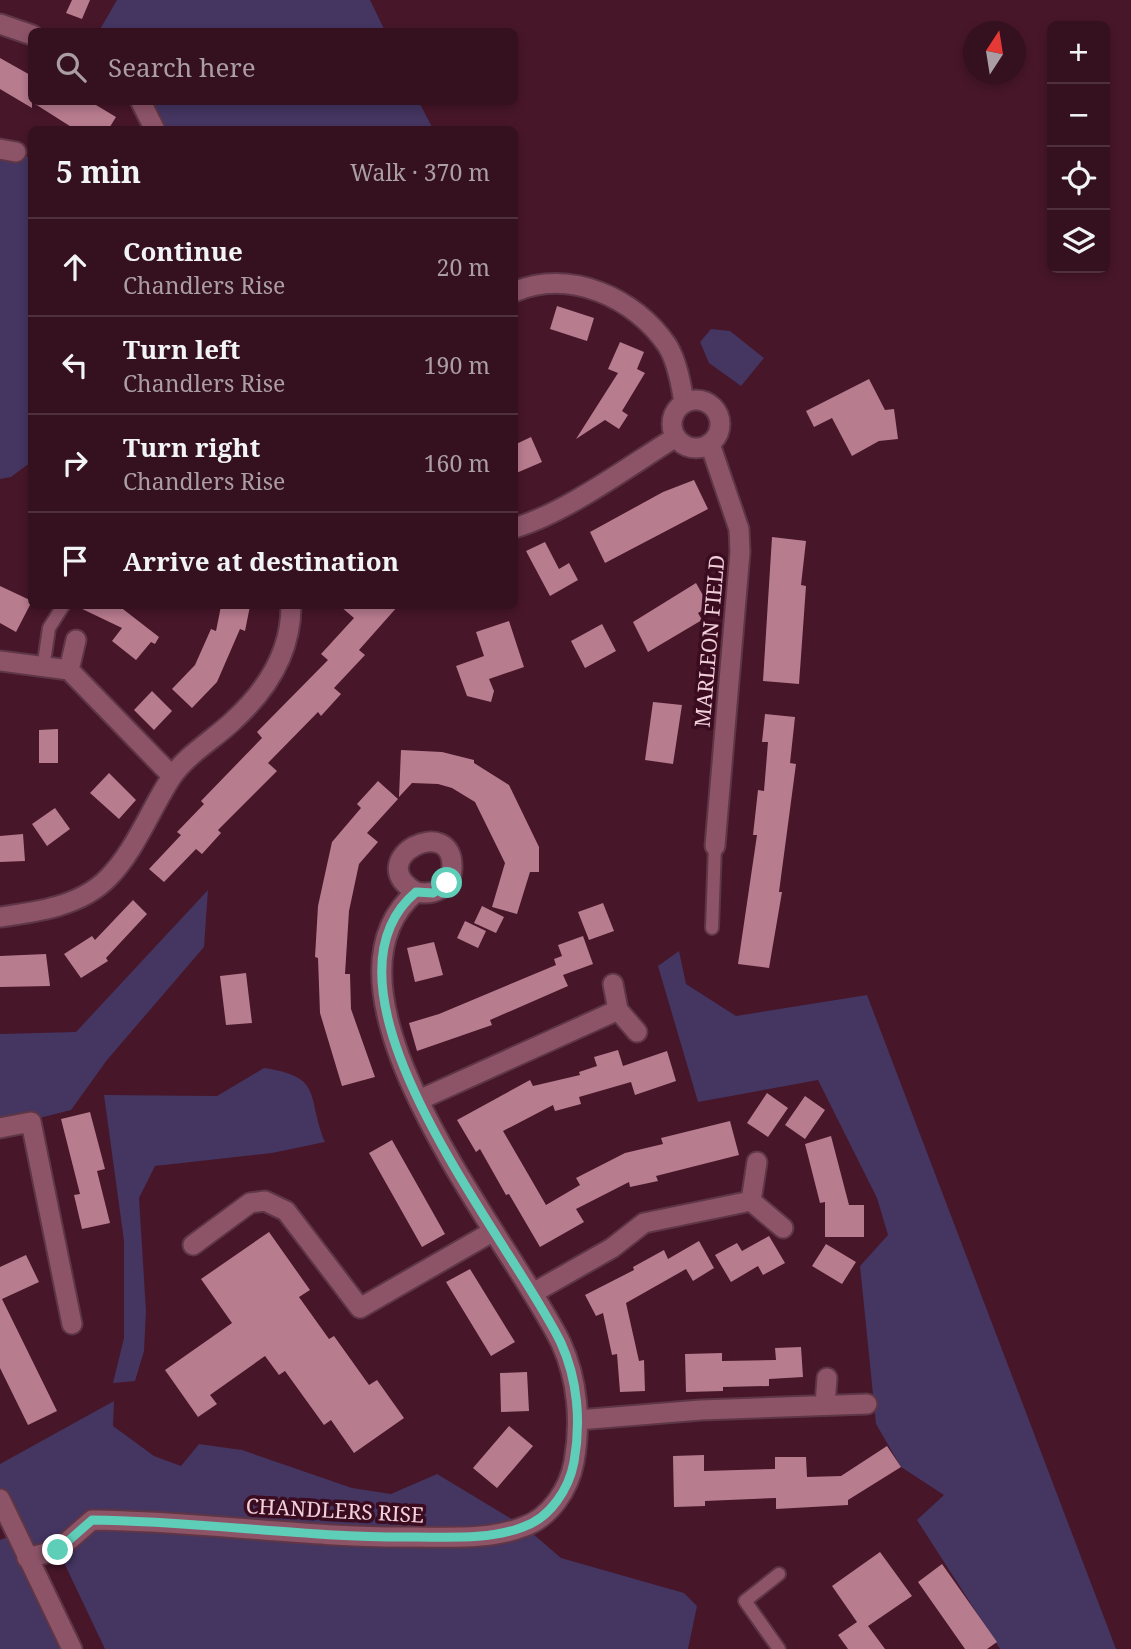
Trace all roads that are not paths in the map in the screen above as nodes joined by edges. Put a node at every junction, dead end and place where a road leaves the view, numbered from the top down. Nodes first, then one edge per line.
1 (0, 24) edge
2 (28, 34) edge
3 (142, 105) edge
4 (153, 126) edge
5 (518, 290) edge
6 (684, 402) junction
7 (676, 437) junction
8 (710, 444) junction
9 (518, 527) edge
10 (61, 609) edge
11 (291, 609) edge
12 (76, 640) dead end
13 (0, 661) edge
14 (43, 669) junction
15 (69, 670) junction
16 (172, 776) junction
17 (715, 846) joint
18 (416, 892) dead end
19 (0, 917) edge
20 (712, 928) dead end
21 (613, 984) dead end
22 (618, 1010) junction
23 (637, 1032) dead end
24 (419, 1100) junction
25 (0, 1128) edge
26 (757, 1162) dead end
27 (751, 1201) junction
28 (783, 1228) dead end
29 (492, 1232) junction
30 (193, 1245) dead end
31 (533, 1293) junction
32 (72, 1324) dead end
33 (827, 1378) dead end
34 (867, 1404) dead end
35 (825, 1405) junction
36 (578, 1420) junction
37 (0, 1499) edge
38 (27, 1558) junction
39 (779, 1574) dead end
40 (72, 1649) edge
41 (779, 1649) edge

1 - 2 street
3 - 4 street
5 - 6 street
6 - 7 street
6 - 8 street, MARLEON FIELD
7 - 8 street
7 - 9 street
8 - 17 street, MARLEON FIELD
10 - 14 lane
11 - 16 street
12 - 15 street
13 - 14 street
14 - 15 street
15 - 16 street
16 - 19 street
17 - 20 lane
18 - 24 street, CHANDLERS RISE
21 - 22 street
22 - 23 street
22 - 24 street
24 - 29 street, CHANDLERS RISE
25 - 32 street
26 - 27 street
27 - 28 street
27 - 31 street
29 - 30 street
29 - 31 street, CHANDLERS RISE
31 - 36 street, CHANDLERS RISE
33 - 35 street
34 - 35 street
35 - 36 street
36 - 38 street, CHANDLERS RISE
37 - 38 street
38 - 40 street
39 - 41 lane

